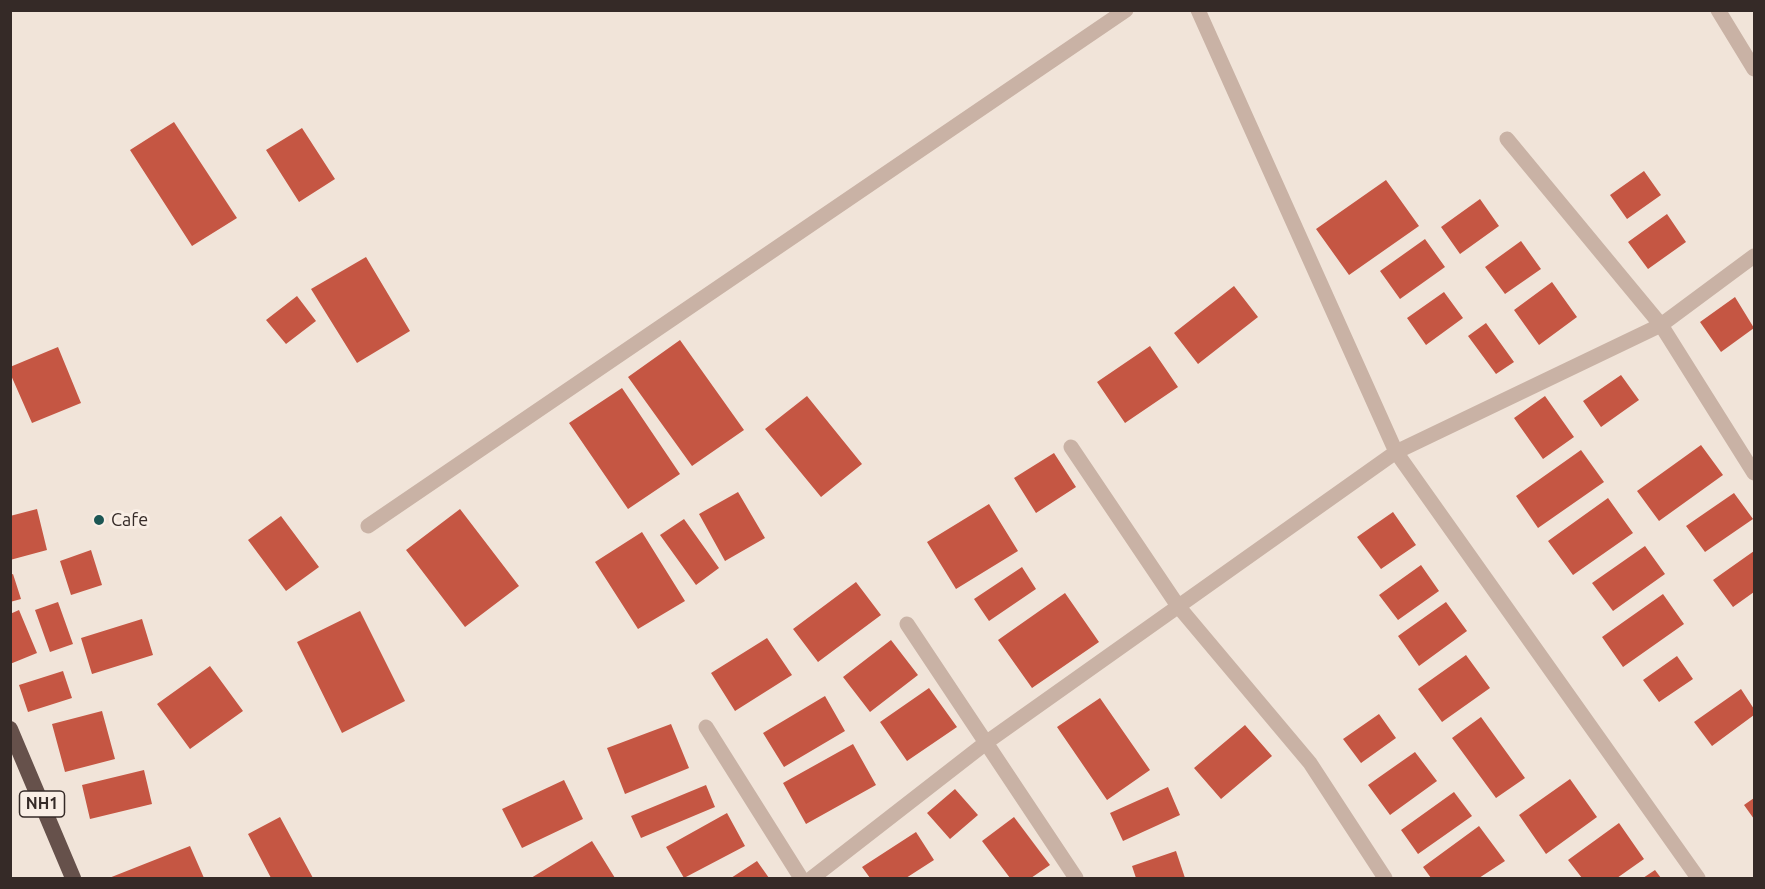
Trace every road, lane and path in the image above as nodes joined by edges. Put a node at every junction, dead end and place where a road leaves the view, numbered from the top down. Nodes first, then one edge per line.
1 (1126, 10) edge
2 (1198, 10) edge
3 (1718, 10) edge
4 (1755, 69) edge
5 (1507, 139) dead end
6 (1755, 256) edge
7 (1661, 325) junction
8 (1071, 447) dead end
9 (1396, 452) junction
10 (1755, 473) edge
11 (368, 526) dead end
12 (1178, 606) junction
13 (907, 624) dead end
14 (706, 727) dead end
15 (10, 729) edge
16 (987, 742) junction
17 (73, 879) edge
18 (801, 879) edge
19 (812, 879) edge
20 (1076, 879) edge
21 (1385, 879) edge
22 (1698, 879) edge

1 - 11 street
2 - 9 street
3 - 4 street
5 - 7 street
6 - 7 street
7 - 9 street
7 - 10 street
8 - 12 street
9 - 12 street
9 - 22 street
12 - 16 street
12 - 21 street
13 - 16 street
14 - 18 street
15 - 17 highway, NH1
16 - 19 street
16 - 20 street

